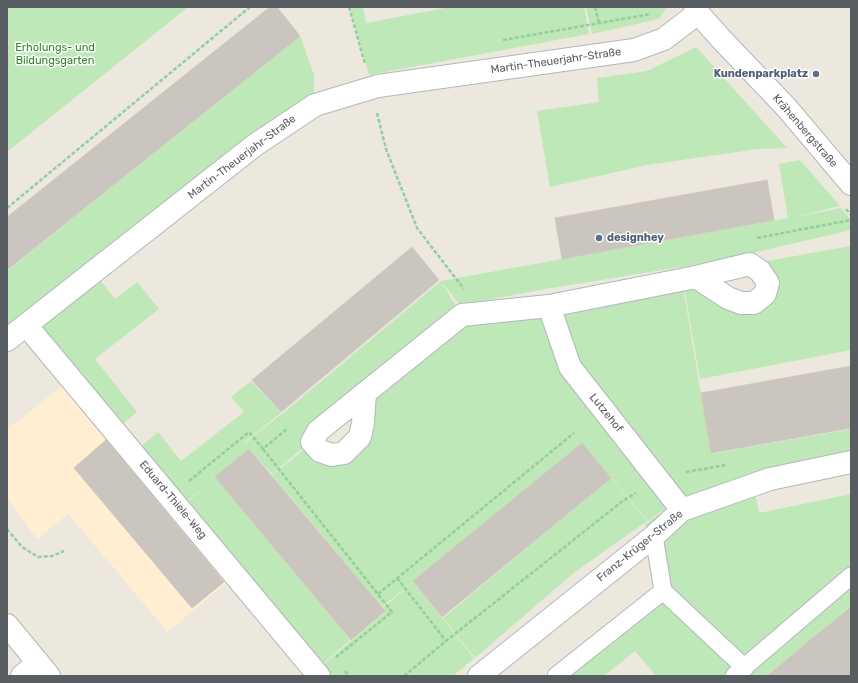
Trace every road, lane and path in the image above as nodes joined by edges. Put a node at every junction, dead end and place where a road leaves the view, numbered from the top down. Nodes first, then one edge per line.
1 (250, 7) edge
2 (349, 7) edge
3 (596, 7) edge
4 (696, 10) edge
5 (657, 12) dead end
6 (371, 87) junction
7 (851, 184) edge
8 (7, 208) edge
9 (696, 277) dead end
10 (467, 292) dead end
11 (549, 306) junction
12 (26, 325) junction
13 (7, 340) edge
14 (366, 393) dead end
15 (287, 430) dead end
16 (574, 432) dead end
17 (263, 449) junction
18 (851, 462) edge
19 (186, 483) dead end
20 (682, 510) junction
21 (7, 529) edge
22 (654, 536) junction
23 (64, 550) dead end
24 (851, 576) edge
25 (397, 578) junction
26 (663, 591) junction
27 (378, 594) junction
28 (7, 625) edge
29 (446, 640) dead end
30 (334, 659) dead end
31 (44, 669) edge
32 (740, 672) edge
33 (22, 676) edge
34 (319, 676) edge
35 (479, 676) edge
36 (556, 676) edge

1 - 8 path
2 - 6 path
3 - 5 path
4 - 6 street, Martin-Theuerjahr-Straße
4 - 7 street, Krähenbergstraße
6 - 10 path
6 - 12 street, Martin-Theuerjahr-Straße
9 - 11 street
11 - 14 street
11 - 20 street, Lutzehof
12 - 13 street, Martin-Theuerjahr-Straße
12 - 34 street, Eduard-Thiele-Weg
15 - 17 path
16 - 25 path
17 - 19 path
17 - 27 path
18 - 20 street, Franz-Krüger-Straße
20 - 22 street, Franz-Krüger-Straße
21 - 23 path
22 - 26 lane
22 - 35 street, Franz-Krüger-Straße
24 - 32 lane
25 - 27 path
25 - 29 path
26 - 32 lane
26 - 36 lane
27 - 30 path
28 - 31 street
31 - 33 street

